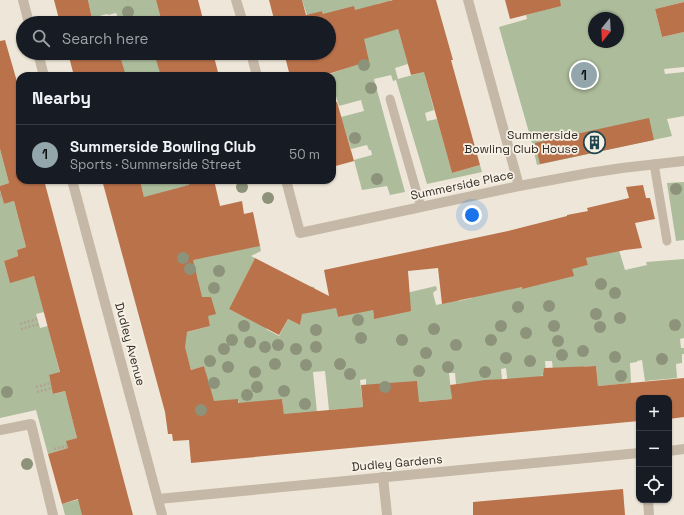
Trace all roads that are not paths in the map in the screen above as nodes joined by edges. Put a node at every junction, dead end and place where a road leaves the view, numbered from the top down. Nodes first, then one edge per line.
1 (23, 0) edge
2 (236, 0) edge
3 (468, 0) edge
4 (27, 16) edge
5 (241, 16) edge
6 (40, 60) edge
7 (253, 60) edge
8 (43, 72) edge
9 (256, 72) edge
10 (390, 99) dead end
11 (684, 161) edge
12 (654, 164) junction
13 (73, 184) edge
14 (287, 184) edge
15 (519, 186) junction
16 (421, 207) junction
17 (667, 240) dead end
18 (0, 430) edge
19 (684, 449) edge
20 (672, 451) edge
21 (636, 453) edge
22 (383, 478) junction
23 (158, 499) junction
24 (648, 503) edge
25 (52, 515) edge
26 (162, 515) edge
27 (387, 515) edge
28 (649, 515) edge

1 - 4 street
2 - 5 street
3 - 15 street
6 - 8 street
7 - 9 street
10 - 16 lane
11 - 12 street, Summerside Place
12 - 15 street, Summerside Place
12 - 17 lane
13 - 23 street, Dudley Avenue
14 - 16 street, Summerside Place
15 - 16 street, Summerside Place
18 - 25 street
19 - 20 street
21 - 22 street, Dudley Gardens
22 - 23 street, Dudley Gardens
22 - 27 street
23 - 26 street, Dudley Avenue
24 - 28 street

